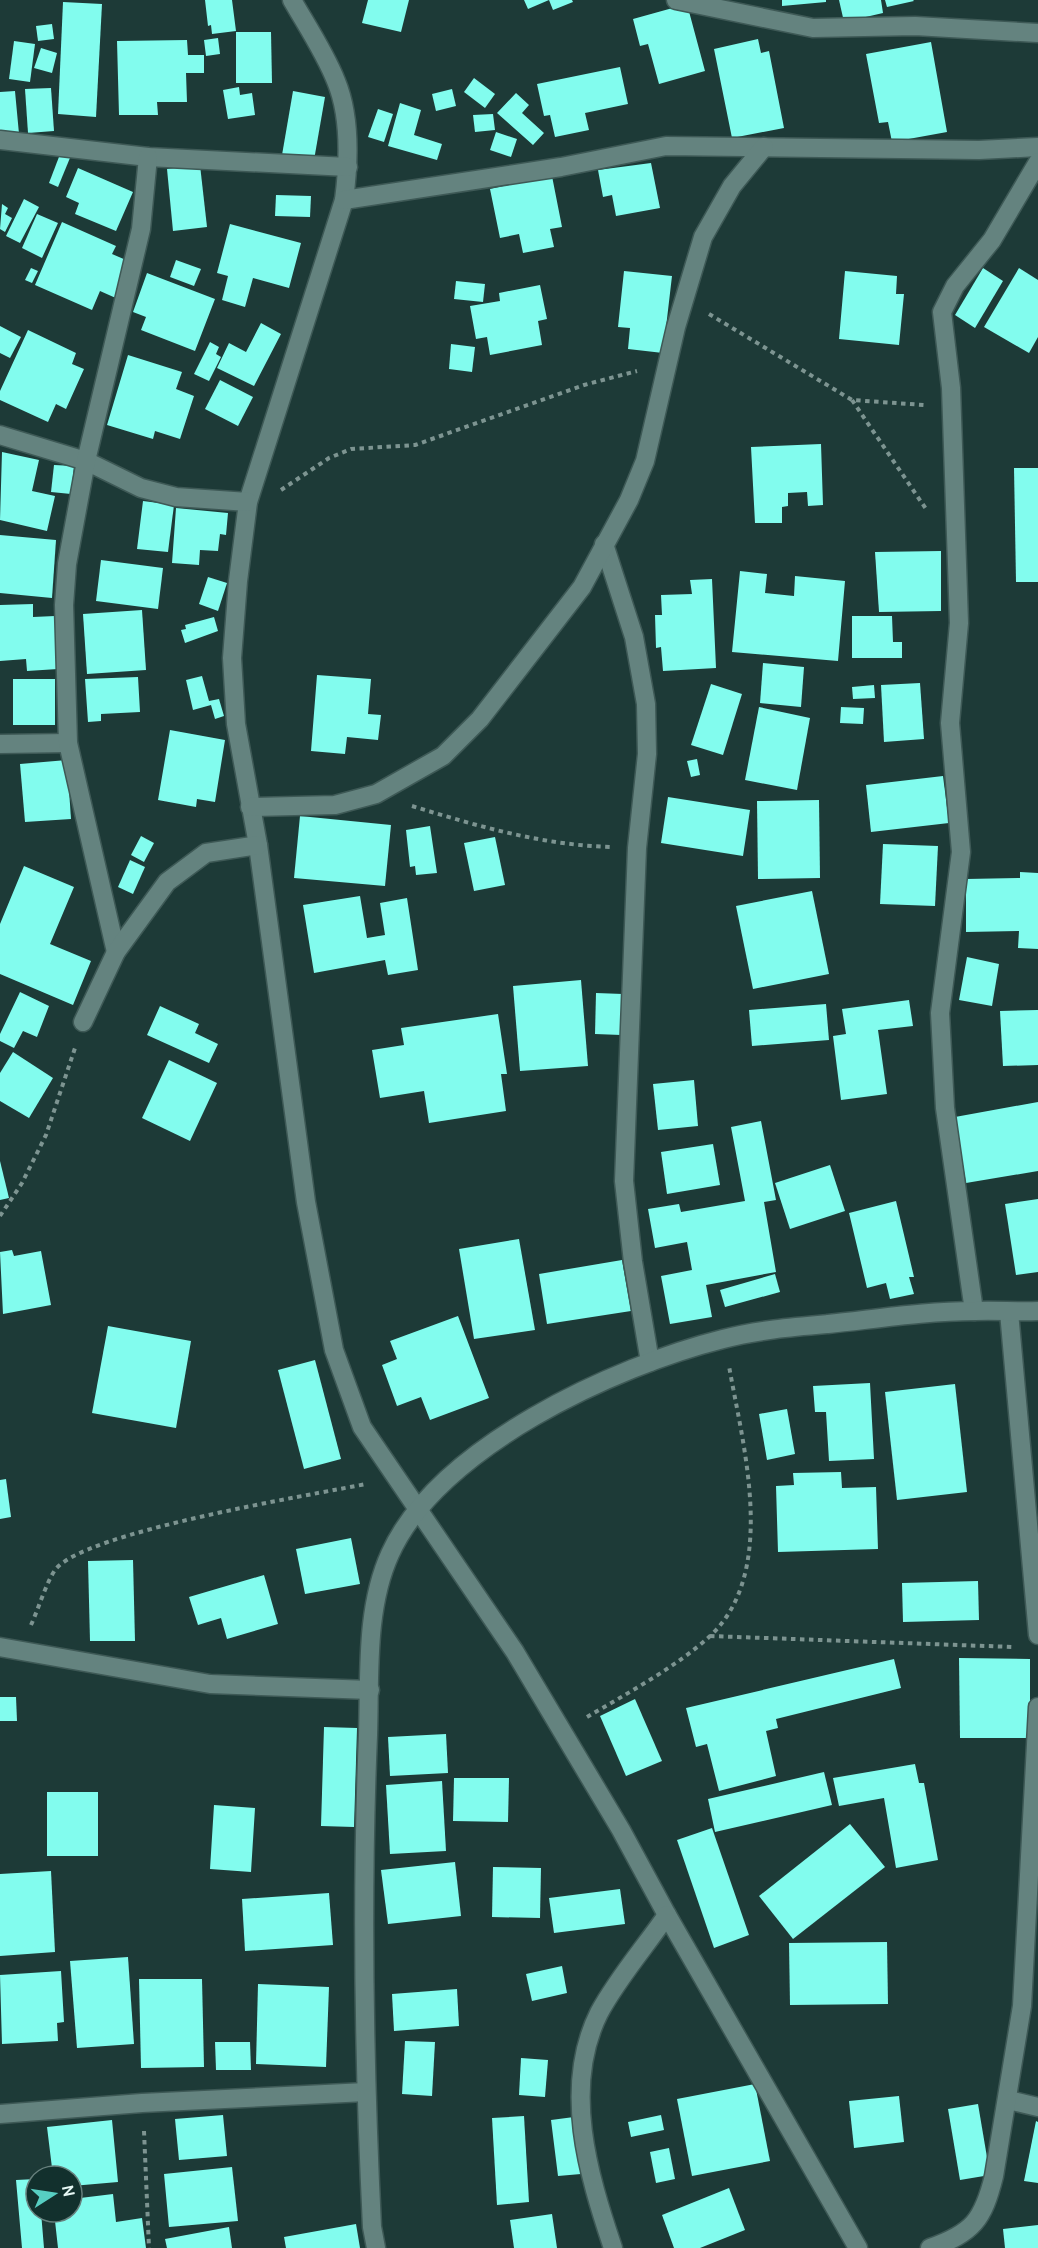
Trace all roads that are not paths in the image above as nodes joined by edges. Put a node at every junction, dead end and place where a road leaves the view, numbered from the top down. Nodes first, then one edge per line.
1 (292, 0) edge
2 (676, 0) edge
3 (1038, 33) edge
4 (0, 140) edge
5 (764, 147) junction
6 (1038, 147) edge
7 (148, 157) junction
8 (1038, 162) edge
9 (348, 167) junction
10 (344, 200) junction
11 (0, 435) edge
12 (86, 461) junction
13 (248, 507) junction
14 (604, 544) junction
15 (68, 743) junction
16 (0, 744) edge
17 (250, 807) junction
18 (258, 845) junction
19 (116, 952) junction
20 (83, 1022) road end
21 (974, 1311) junction
22 (1038, 1311) edge
23 (1009, 1312) junction
24 (651, 1362) junction
25 (418, 1510) junction
26 (1038, 1635) edge
27 (3, 1647) edge
28 (370, 1690) junction
29 (1038, 1707) edge
30 (667, 1915) junction
31 (366, 2092) junction
32 (1008, 2100) junction
33 (1038, 2107) edge
34 (0, 2114) edge
35 (376, 2248) edge
36 (613, 2248) edge
37 (858, 2248) edge
38 (930, 2248) edge

1 - 9 street
2 - 3 street
4 - 7 street
5 - 6 street
5 - 10 street
5 - 14 street
7 - 9 street
7 - 12 street
8 - 21 street
9 - 10 street
10 - 13 street
11 - 12 street
12 - 13 street
12 - 15 street
13 - 17 street
14 - 17 street
14 - 24 street
15 - 16 street
15 - 19 street
17 - 18 street
18 - 19 street
18 - 25 street
19 - 20 street
21 - 23 street
21 - 24 street
22 - 23 street
23 - 26 street
24 - 25 street
25 - 28 street
25 - 30 street
27 - 28 street
28 - 31 street
29 - 32 street
30 - 36 street
30 - 37 street
31 - 34 street
31 - 35 street
32 - 33 street
32 - 38 street

